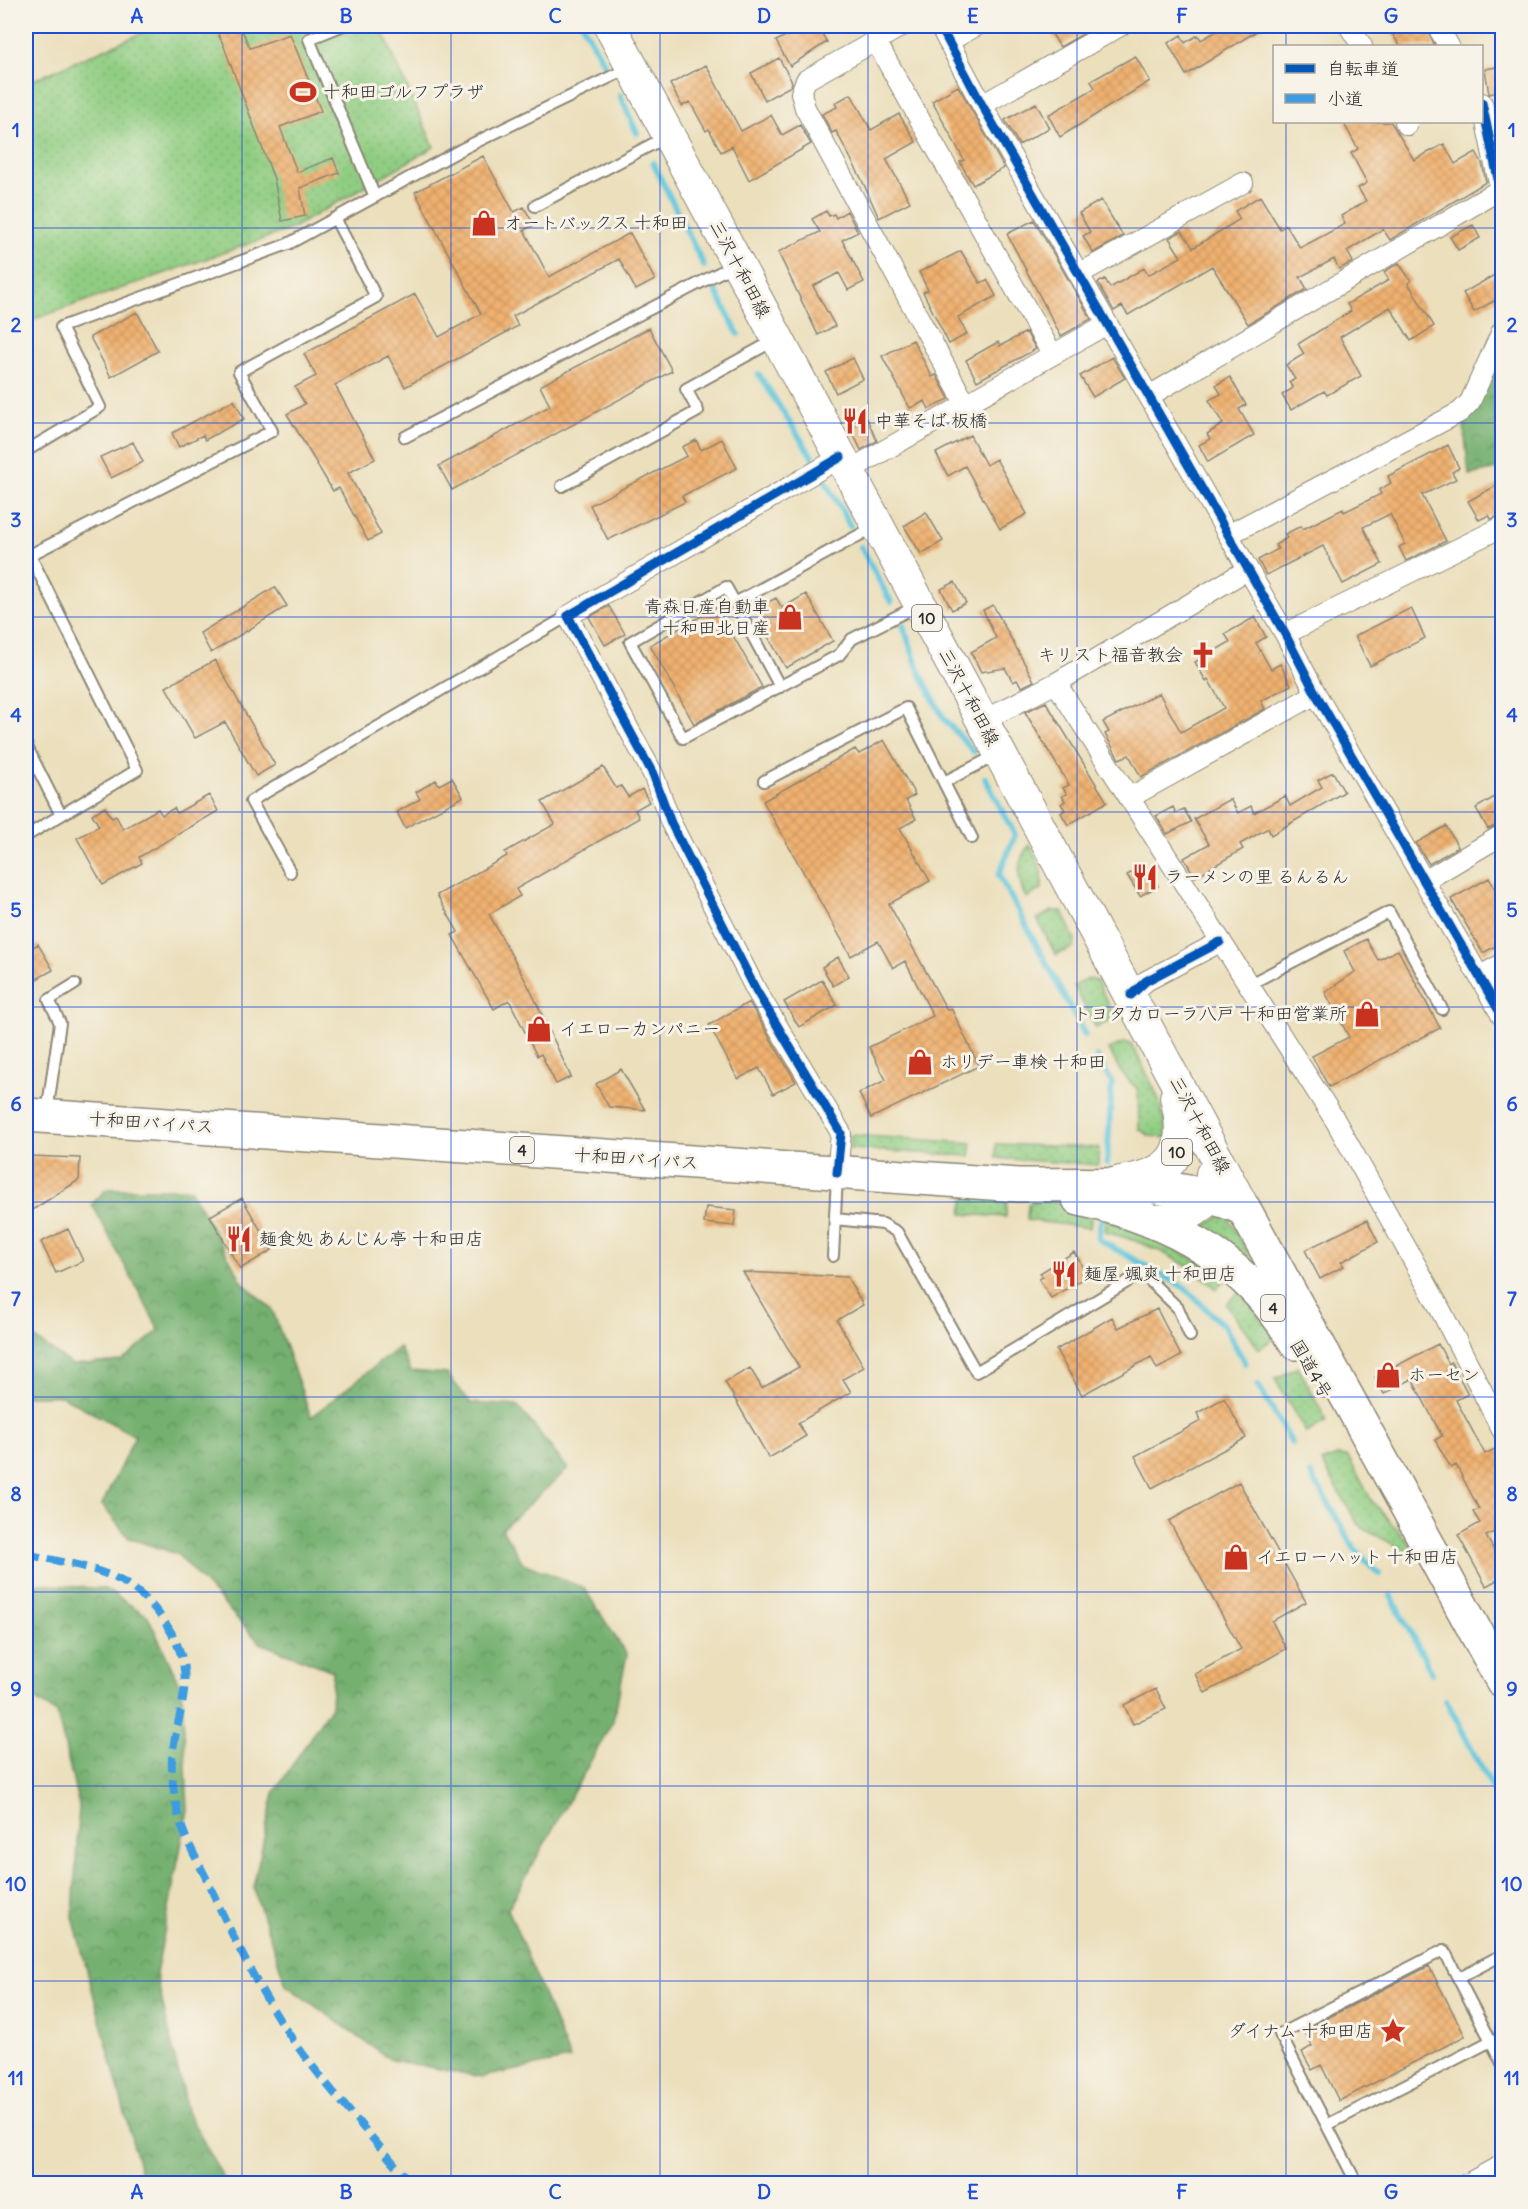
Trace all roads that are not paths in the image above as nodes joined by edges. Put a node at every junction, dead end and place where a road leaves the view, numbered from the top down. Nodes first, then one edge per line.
1 (341, 26) edge
2 (610, 26) edge
3 (902, 26) edge
4 (976, 26) edge
5 (1119, 26) edge
6 (1349, 26) edge
7 (1437, 26) edge
8 (945, 33) edge
9 (875, 40) junction
10 (1361, 45) edge
11 (1448, 45) edge
12 (631, 66) junction
13 (982, 105) junction
14 (1483, 108) edge
15 (669, 136) junction
16 (1243, 183) dead end
17 (1502, 193) edge
18 (375, 197) junction
19 (535, 206) dead end
20 (335, 218) junction
21 (737, 263) junction
22 (1079, 274) junction
23 (1107, 324) junction
24 (1503, 331) edge
25 (777, 339) junction
26 (1052, 354) junction
27 (1149, 396) junction
28 (965, 403) junction
29 (405, 437) dead end
30 (26, 451) edge
31 (844, 464) junction
32 (562, 486) dead end
33 (877, 525) junction
34 (1503, 527) edge
35 (1228, 535) junction
36 (28, 556) edge
37 (1248, 570) junction
38 (735, 603) junction
39 (920, 604) junction
40 (568, 616) junction
41 (1285, 634) junction
42 (1056, 683) junction
43 (780, 687) junction
44 (1316, 694) junction
45 (982, 721) junction
46 (26, 745) edge
47 (1000, 754) junction
48 (764, 781) dead end
49 (944, 782) junction
50 (1129, 798) junction
51 (61, 815) junction
52 (1503, 835) edge
53 (26, 836) edge
54 (972, 838) dead end
55 (290, 872) dead end
56 (1426, 880) junction
57 (1220, 942) junction
58 (1503, 964) edge
59 (1480, 976) junction
60 (75, 984) dead end
61 (1248, 985) junction
62 (1131, 995) junction
63 (1442, 1009) dead end
64 (1503, 1016) edge
65 (1168, 1064) junction
66 (36, 1115) edge
67 (1210, 1146) junction
68 (837, 1173) junction
69 (1018, 1185) junction
70 (1098, 1185) junction
71 (1208, 1196) junction
72 (1244, 1209) junction
73 (835, 1219) junction
74 (1154, 1221) junction
75 (833, 1256) dead end
76 (1190, 1336) dead end
77 (1503, 1430) edge
78 (1432, 1550) junction
79 (1503, 1680) edge
80 (1503, 1955) edge
81 (1458, 1978) junction
82 (1491, 2041) junction
83 (1503, 2063) edge
84 (1327, 2125) junction
85 (1503, 2165) edge
86 (1358, 2184) edge
87 (1467, 2184) edge

1 - 18 lane
2 - 12 main road, 三沢十和田線 / 10
3 - 9 street
4 - 8 street
5 - 13 street
6 - 10 street
7 - 11 street
8 - 13 street
9 - 26 street
9 - 28 street
12 - 15 main road, 三沢十和田線 / 10
12 - 18 lane
13 - 22 street
14 - 17 street
15 - 19 lane
15 - 21 main road, 三沢十和田線 / 10
16 - 22 street
17 - 27 street
18 - 20 lane
20 - 30 lane
20 - 36 lane
21 - 25 main road, 三沢十和田線 / 10
21 - 29 lane
22 - 23 street
23 - 26 street
23 - 27 street
24 - 35 street
25 - 31 main road, 三沢十和田線 / 10
25 - 32 lane
26 - 28 street
27 - 35 street
28 - 31 street
31 - 33 main road, 三沢十和田線 / 10
31 - 40 street
33 - 38 lane
33 - 39 main road, 三沢十和田線 / 10
34 - 41 street
35 - 37 street
36 - 51 lane
37 - 41 street
37 - 42 street
38 - 43 lane
38 - 43 lane
39 - 43 lane
39 - 45 main road, 三沢十和田線 / 10
40 - 55 lane
40 - 68 street
41 - 44 street
42 - 45 street
42 - 50 street
44 - 50 street
44 - 56 street
45 - 47 main road, 三沢十和田線 / 10
46 - 51 lane
47 - 49 lane
47 - 62 main road, 三沢十和田線 / 10
48 - 49 lane
49 - 54 lane
50 - 57 street
51 - 53 lane
52 - 56 street
56 - 59 street
57 - 61 street
57 - 62 street
58 - 59 street
59 - 64 street
60 - 66 lane
61 - 63 lane
61 - 77 street
62 - 65 main road, 三沢十和田線 / 10
65 - 67 main road, 三沢十和田線 / 10
65 - 70 main road, 10
66 - 68 highway, 十和田バイパス / 4
67 - 71 main road, 10
67 - 72 main road, 三沢十和田線 / 10
68 - 69 highway, 十和田バイパス / 4
68 - 73 lane
69 - 70 highway, 十和田バイパス / 4
69 - 74 highway, 国道4号 / 4
70 - 71 highway, 十和田バイパス / 4
71 - 72 highway, 十和田バイパス / 4
71 - 74 main road
72 - 78 highway, 国道4号 / 4
73 - 75 lane
73 - 76 lane
74 - 78 highway, 国道4号 / 4
78 - 79 highway, 国道4号 / 4
80 - 81 lane
81 - 82 lane
81 - 84 lane
82 - 83 lane
82 - 84 lane
84 - 86 lane
85 - 87 street

